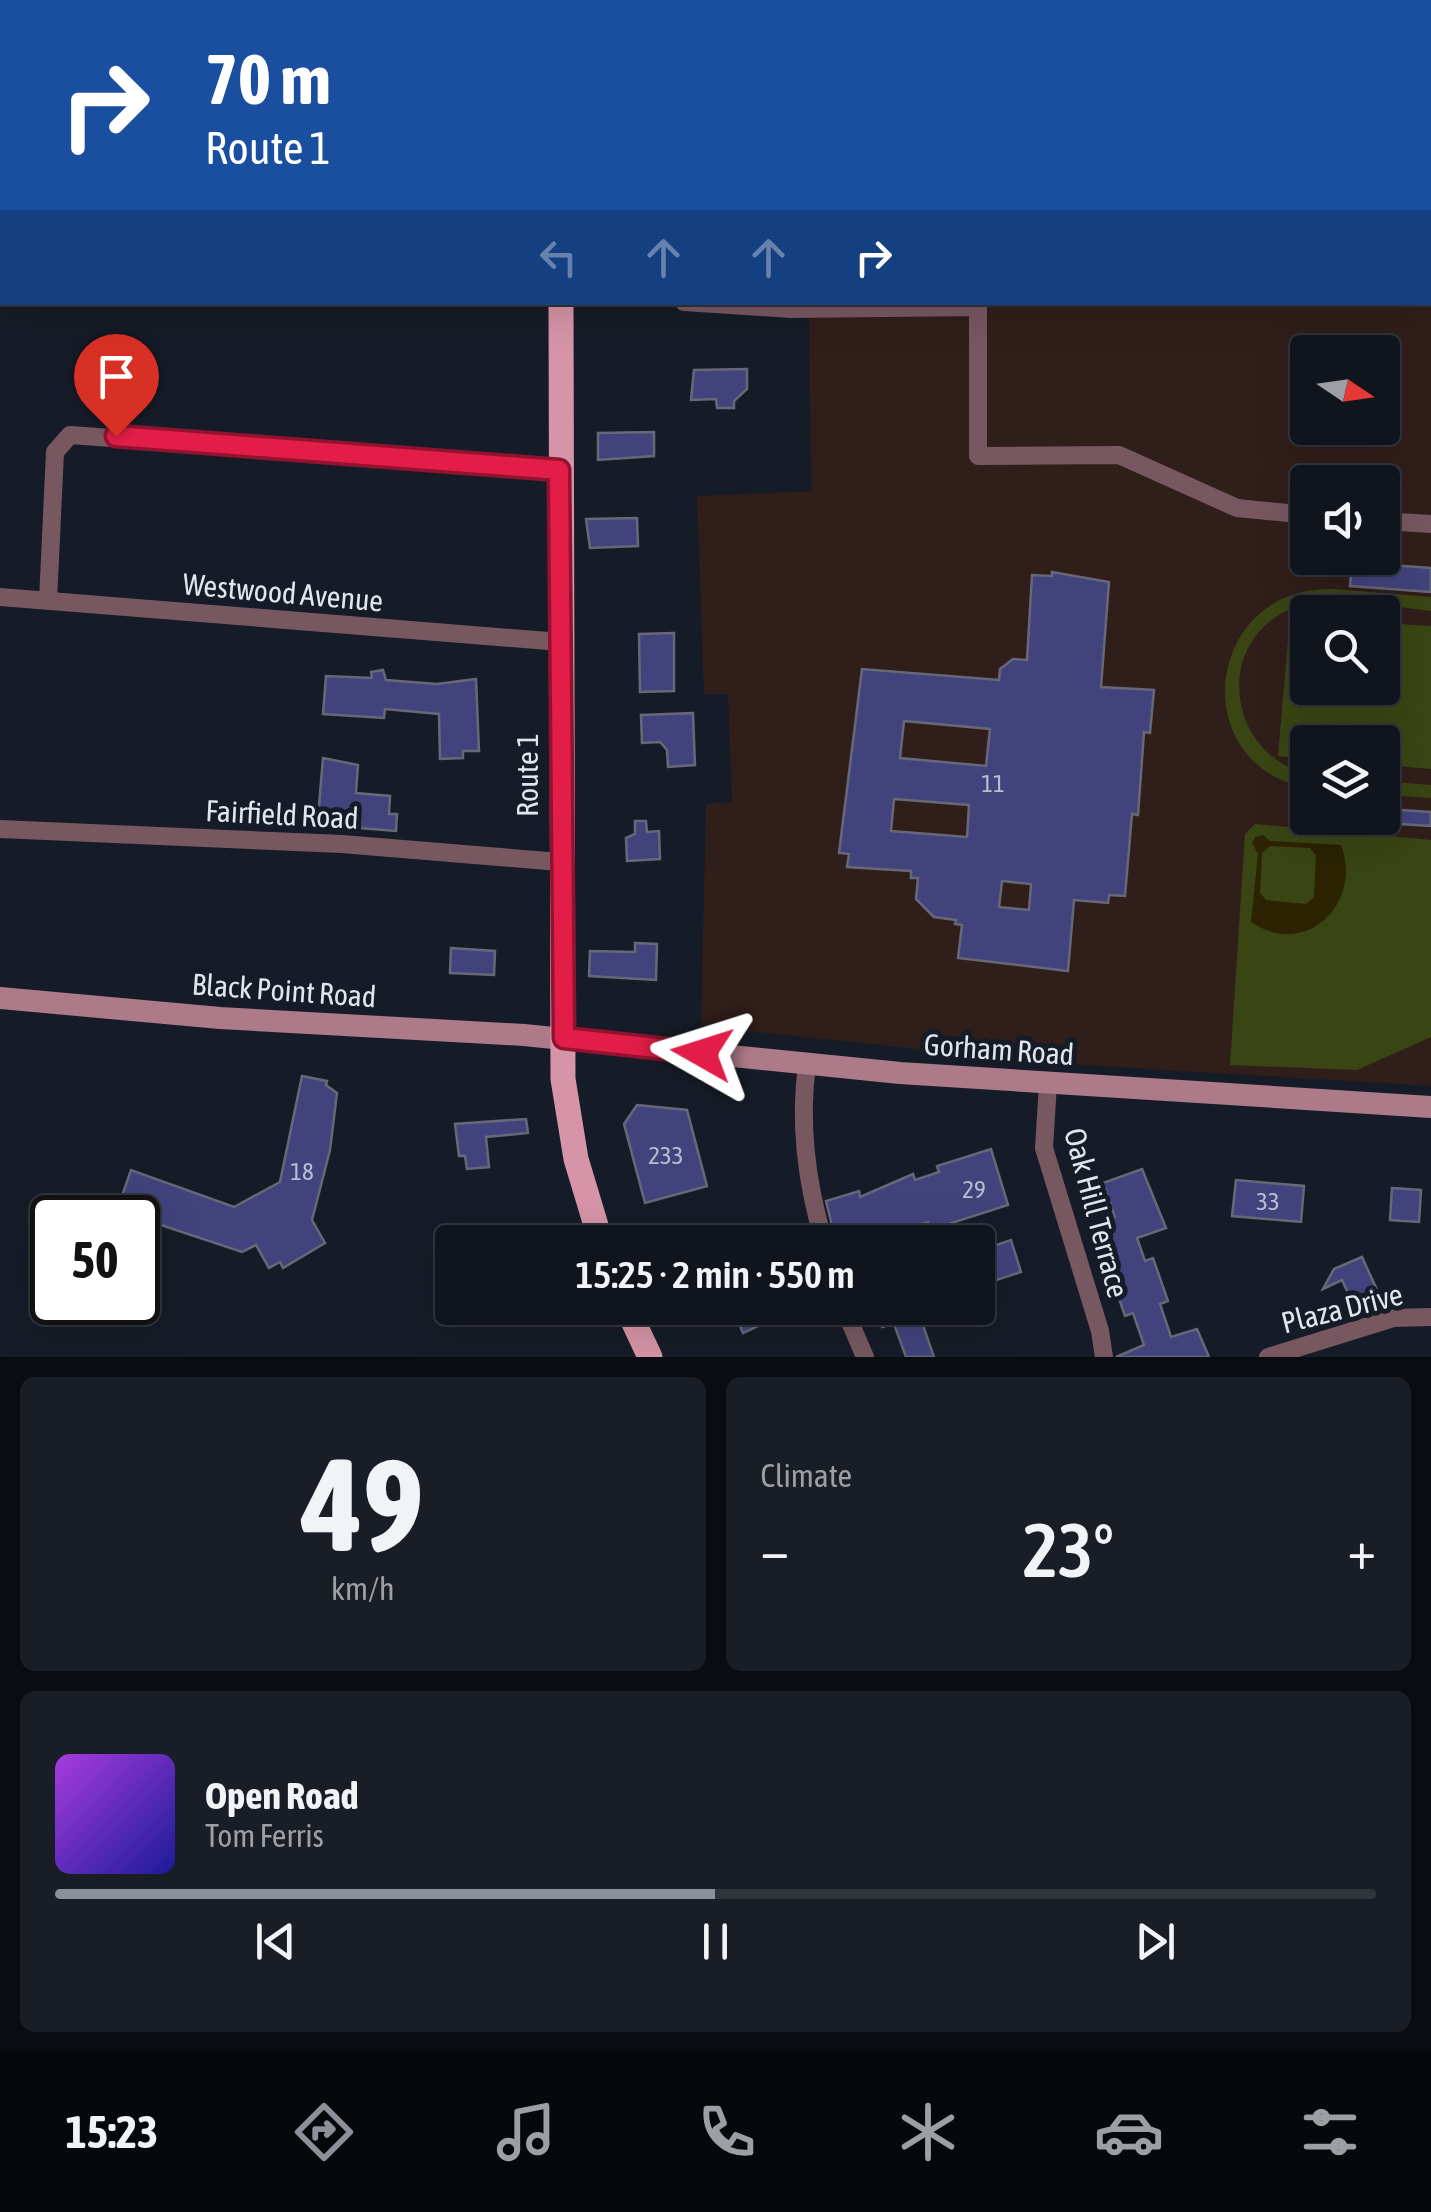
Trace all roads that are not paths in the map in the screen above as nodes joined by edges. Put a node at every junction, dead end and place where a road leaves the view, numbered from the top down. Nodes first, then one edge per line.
1 (561, 305) edge
2 (730, 305) edge
3 (941, 305) edge
4 (978, 305) edge
5 (559, 470) junction
6 (1290, 512) edge
7 (1400, 521) edge
8 (1431, 524) edge
9 (0, 597) edge
10 (48, 601) junction
11 (561, 642) junction
12 (0, 829) edge
13 (560, 862) junction
14 (0, 998) edge
15 (564, 1038) junction
16 (807, 1064) junction
17 (1048, 1084) junction
18 (1431, 1107) edge
19 (597, 1225) edge
20 (820, 1225) edge
21 (1431, 1317) edge
22 (635, 1325) edge
23 (851, 1325) edge
24 (650, 1357) edge
25 (865, 1357) edge
26 (1104, 1357) edge
27 (1268, 1357) edge

1 - 5 main road, Route 1
2 - 3 street
4 - 6 street
5 - 10 street
5 - 11 main road, Route 1
7 - 8 street
9 - 10 street, Westwood Avenue
10 - 11 street, Westwood Avenue
11 - 13 main road, Route 1
12 - 13 street, Fairfield Road
13 - 15 main road, Route 1
14 - 15 main road, Black Point Road
15 - 16 main road, Gorham Road
15 - 19 main road, Route 1
16 - 17 main road, Gorham Road
16 - 20 street
17 - 18 main road, Gorham Road
17 - 26 street, Oak Hill Terrace
21 - 27 street, Plaza Drive
22 - 24 main road
23 - 25 street

